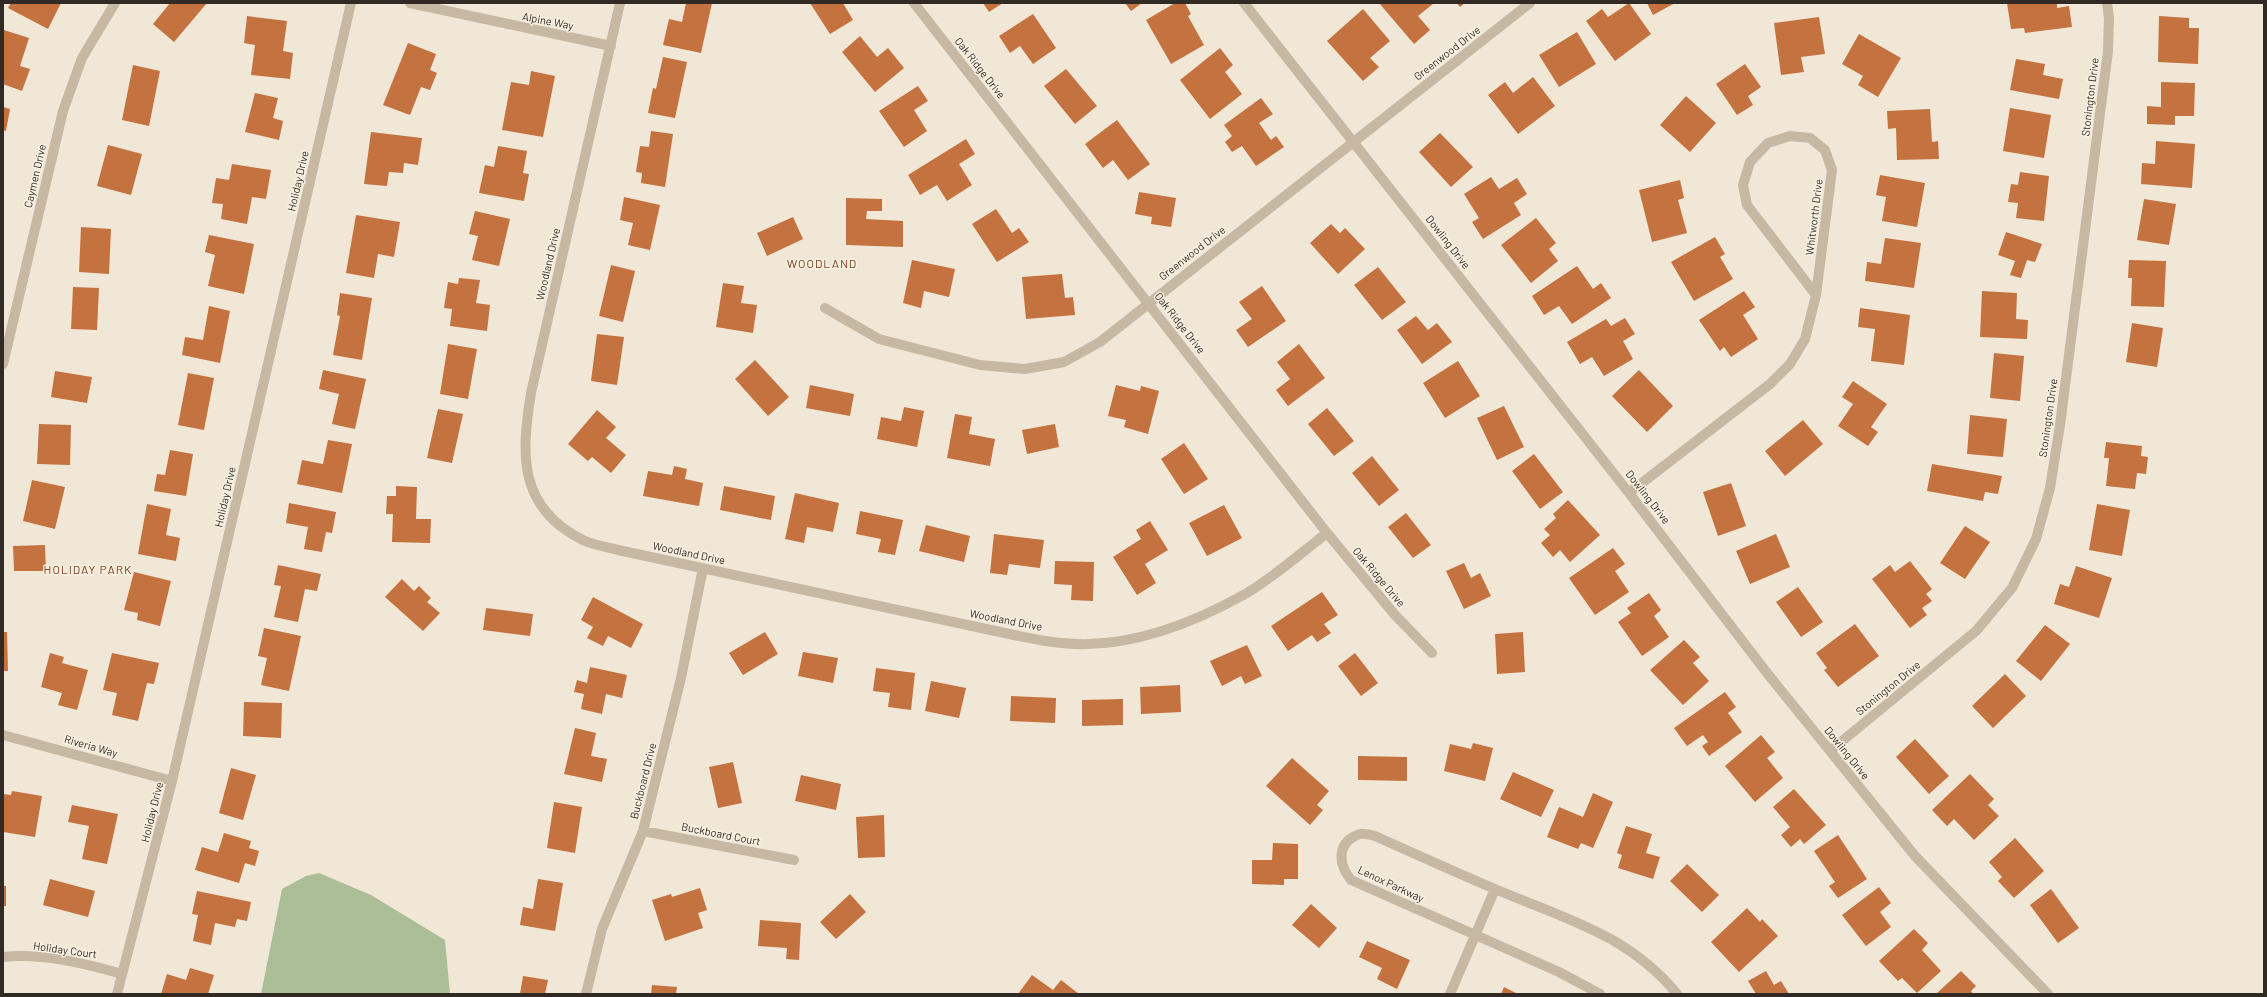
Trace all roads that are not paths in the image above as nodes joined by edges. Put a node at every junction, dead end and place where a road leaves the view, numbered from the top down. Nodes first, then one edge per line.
1 (114, 3) edge
2 (351, 3) edge
3 (410, 3) edge
4 (620, 3) edge
5 (914, 3) edge
6 (1244, 3) edge
7 (1530, 3) edge
8 (2107, 3) edge
9 (611, 46) junction
10 (1353, 142) junction
11 (1816, 295) junction
12 (1149, 303) junction
13 (825, 308) dead end
14 (3, 363) edge
15 (1630, 493) junction
16 (1327, 533) junction
17 (703, 568) junction
18 (1432, 653) dead end
19 (3, 735) edge
20 (1830, 750) junction
21 (172, 782) junction
22 (643, 831) junction
23 (794, 860) dead end
24 (1496, 890) junction
25 (1476, 936) junction
26 (3, 957) edge
27 (122, 974) junction
28 (117, 994) edge
29 (586, 994) edge
30 (1450, 994) edge
31 (1600, 994) edge
32 (1676, 994) edge
33 (2048, 994) edge

1 - 14 street, Caymen Drive
2 - 21 street, Holiday Drive
3 - 9 street, Alpine Way
4 - 9 street, Woodland Drive
5 - 12 street, Oak Ridge Drive
6 - 10 street, Dowling Drive
7 - 10 street, Greenwood Drive
8 - 20 street, Stonington Drive
9 - 17 street, Woodland Drive
10 - 12 street, Greenwood Drive
10 - 15 street, Dowling Drive
11 - 11 street, Whitworth Drive
11 - 15 street, Whitworth Drive
12 - 13 street, Greenwood Drive
12 - 16 street, Oak Ridge Drive
15 - 20 street, Dowling Drive
16 - 17 street, Woodland Drive
16 - 18 street, Oak Ridge Drive
17 - 22 street, Buckboard Drive
19 - 21 street, Riveria Way
20 - 33 street, Dowling Drive
21 - 27 street, Holiday Drive
22 - 23 street, Buckboard Court
22 - 29 street, Buckboard Drive
24 - 25 street
24 - 25 street, Lenox Parkway
24 - 32 street, Lenox Parkway
25 - 30 street
25 - 31 street, Lenox Parkway
26 - 27 street, Holiday Court
27 - 28 street, Holiday Drive

